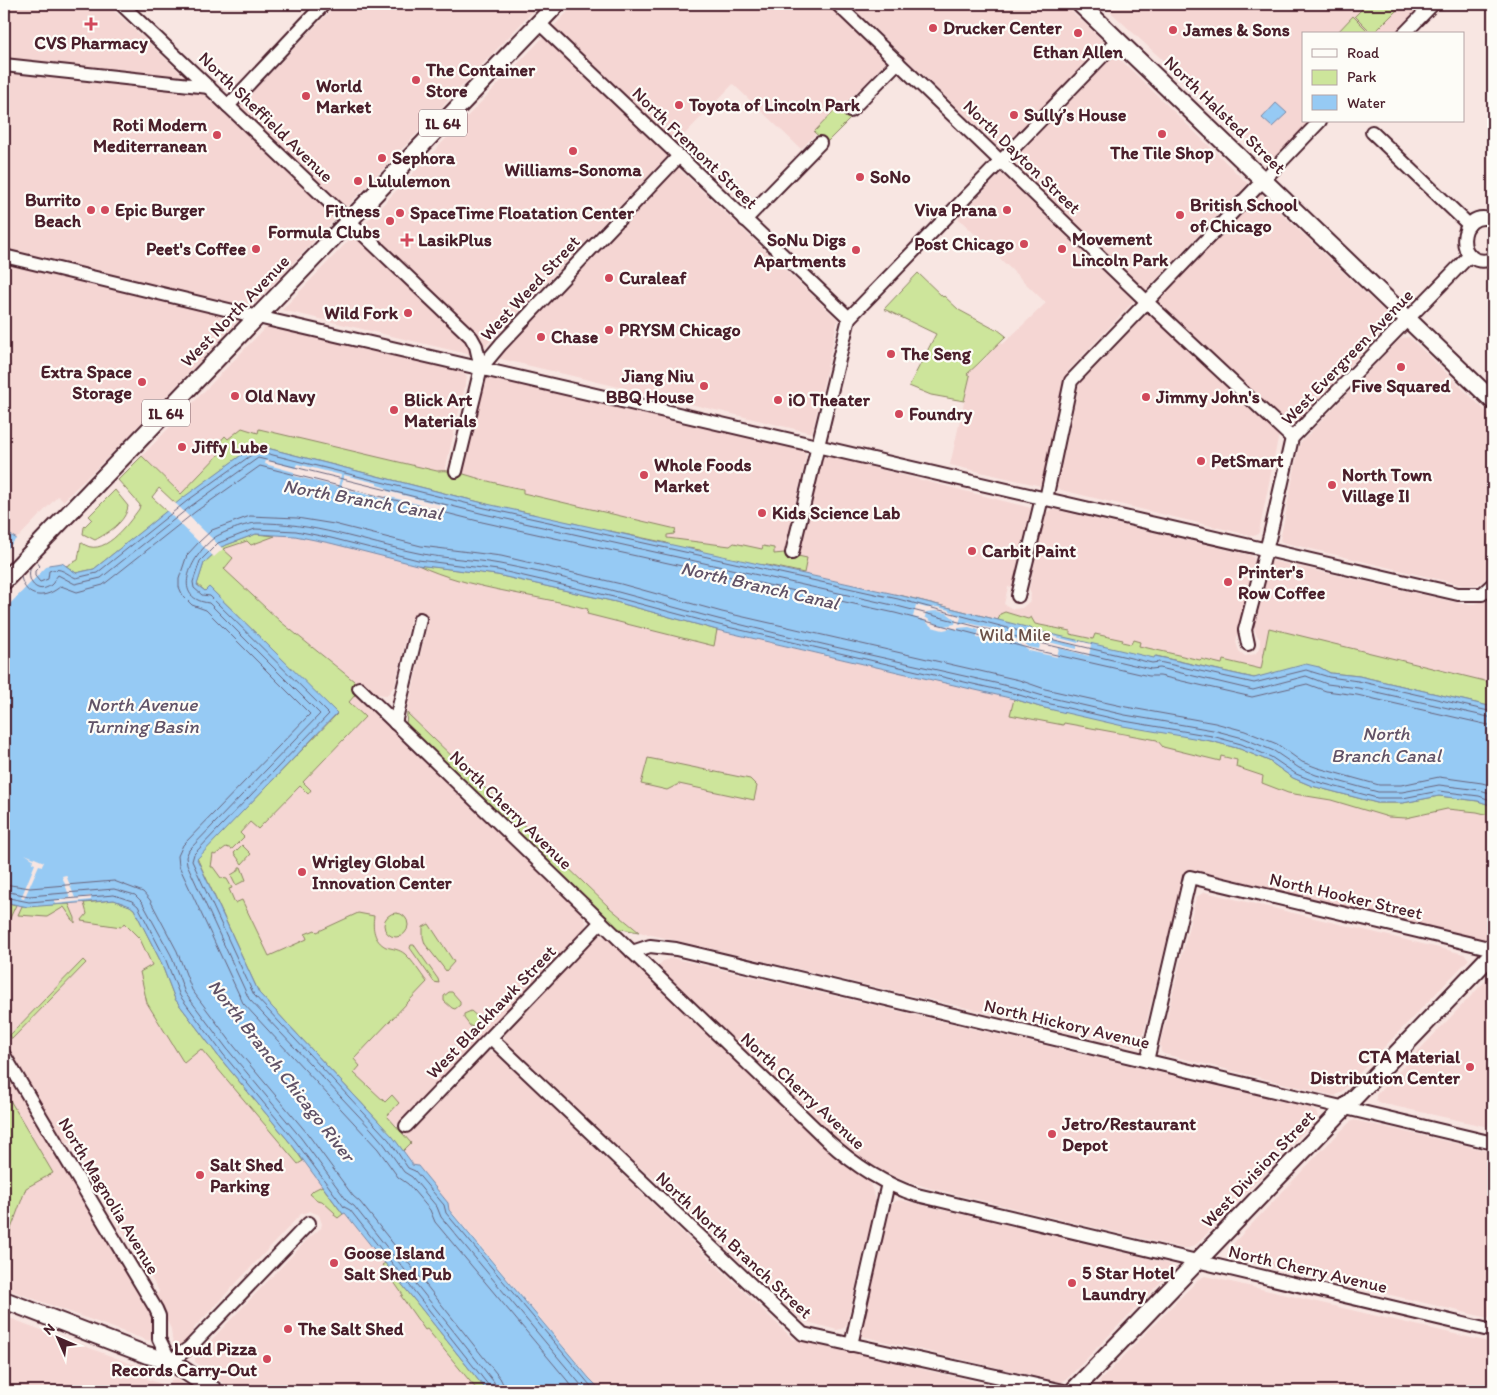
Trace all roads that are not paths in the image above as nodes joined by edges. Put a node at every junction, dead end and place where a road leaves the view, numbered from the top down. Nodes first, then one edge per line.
1 (121, 4) edge
2 (324, 4) edge
3 (558, 4) edge
4 (837, 4) edge
5 (1080, 4) edge
6 (1433, 4) edge
7 (539, 23) junction
8 (1406, 32) edge
9 (1118, 40) junction
10 (898, 62) junction
11 (4, 65) edge
12 (209, 87) junction
13 (228, 106) junction
14 (850, 112) dead end
15 (1319, 122) edge
16 (1372, 132) dead end
17 (820, 143) dead end
18 (679, 156) junction
19 (1001, 161) junction
20 (1264, 180) junction
21 (745, 220) junction
22 (1493, 220) edge
23 (349, 221) junction
24 (1469, 224) junction
25 (1470, 255) junction
26 (4, 256) edge
27 (1493, 260) edge
28 (1147, 302) junction
29 (259, 317) junction
30 (849, 318) junction
31 (1408, 319) junction
32 (481, 368) junction
33 (1493, 401) edge
34 (1292, 438) junction
35 (818, 446) junction
36 (456, 471) dead end
37 (1044, 498) junction
38 (1266, 549) junction
39 (792, 553) dead end
40 (4, 581) edge
41 (1493, 584) edge
42 (1018, 596) dead end
43 (420, 619) dead end
44 (1248, 644) dead end
45 (358, 688) dead end
46 (396, 723) junction
47 (601, 922) junction
48 (1493, 949) edge
49 (632, 952) junction
50 (1493, 953) edge
51 (491, 1038) junction
52 (4, 1055) edge
53 (1147, 1061) junction
54 (1346, 1107) junction
55 (406, 1126) dead end
56 (1493, 1143) edge
57 (888, 1183) junction
58 (309, 1223) dead end
59 (1198, 1261) junction
60 (4, 1300) edge
61 (1493, 1331) edge
62 (851, 1345) junction
63 (170, 1361) junction
64 (215, 1391) edge
65 (1064, 1391) edge
66 (1072, 1391) edge

1 - 12 street, North Sheffield Avenue
2 - 13 street
3 - 7 main road, West North Avenue / IL 64
4 - 10 street, North Dayton Street
5 - 9 main road, North Halsted Street
6 - 8 street
7 - 18 street, North Fremont Street
7 - 23 main road, West North Avenue / IL 64
9 - 19 street
9 - 20 main road, North Halsted Street
10 - 14 street
10 - 19 street, North Dayton Street
11 - 12 street
12 - 13 street, North Sheffield Avenue
13 - 23 street, North Sheffield Avenue
15 - 20 street
16 - 24 street
17 - 21 street
18 - 21 street, North Fremont Street
18 - 32 street, West Weed Street
19 - 28 street, North Dayton Street
19 - 30 street
20 - 28 street
20 - 31 main road, North Halsted Street
21 - 30 street, North Fremont Street
22 - 24 street
23 - 29 main road, West North Avenue / IL 64
23 - 32 street, North Sheffield Avenue
24 - 25 street
25 - 27 street
25 - 31 street, West Evergreen Avenue
26 - 29 street
28 - 34 street, North Dayton Street
28 - 37 street
29 - 32 street
29 - 40 main road, West North Avenue / IL 64
30 - 35 street
31 - 33 main road, North Halsted Street
31 - 34 street, West Evergreen Avenue
32 - 35 street
32 - 36 street, West Weed Street
34 - 38 street, West Evergreen Avenue
35 - 37 street
35 - 39 street
37 - 38 street
37 - 42 street
38 - 41 street
38 - 44 street, West Evergreen Avenue
43 - 46 street
45 - 46 street, North Cherry Avenue
46 - 47 street, North Cherry Avenue
47 - 49 street, North Cherry Avenue
47 - 51 street, West Blackhawk Street
48 - 53 street, North Hooker Street
49 - 53 street, North Hickory Avenue
49 - 57 street, North Cherry Avenue
50 - 54 main road, West Division Street
51 - 55 street, West Blackhawk Street
51 - 62 street, North North Branch Street
52 - 63 street, North Magnolia Avenue
53 - 54 street, North Hickory Avenue
54 - 56 street, North Hickory Avenue
54 - 59 main road, West Division Street
57 - 59 street, North Cherry Avenue
57 - 62 street
58 - 63 street
59 - 61 street, North Cherry Avenue
59 - 66 main road, West Division Street
60 - 63 main road
62 - 65 street, North North Branch Street
63 - 64 main road

